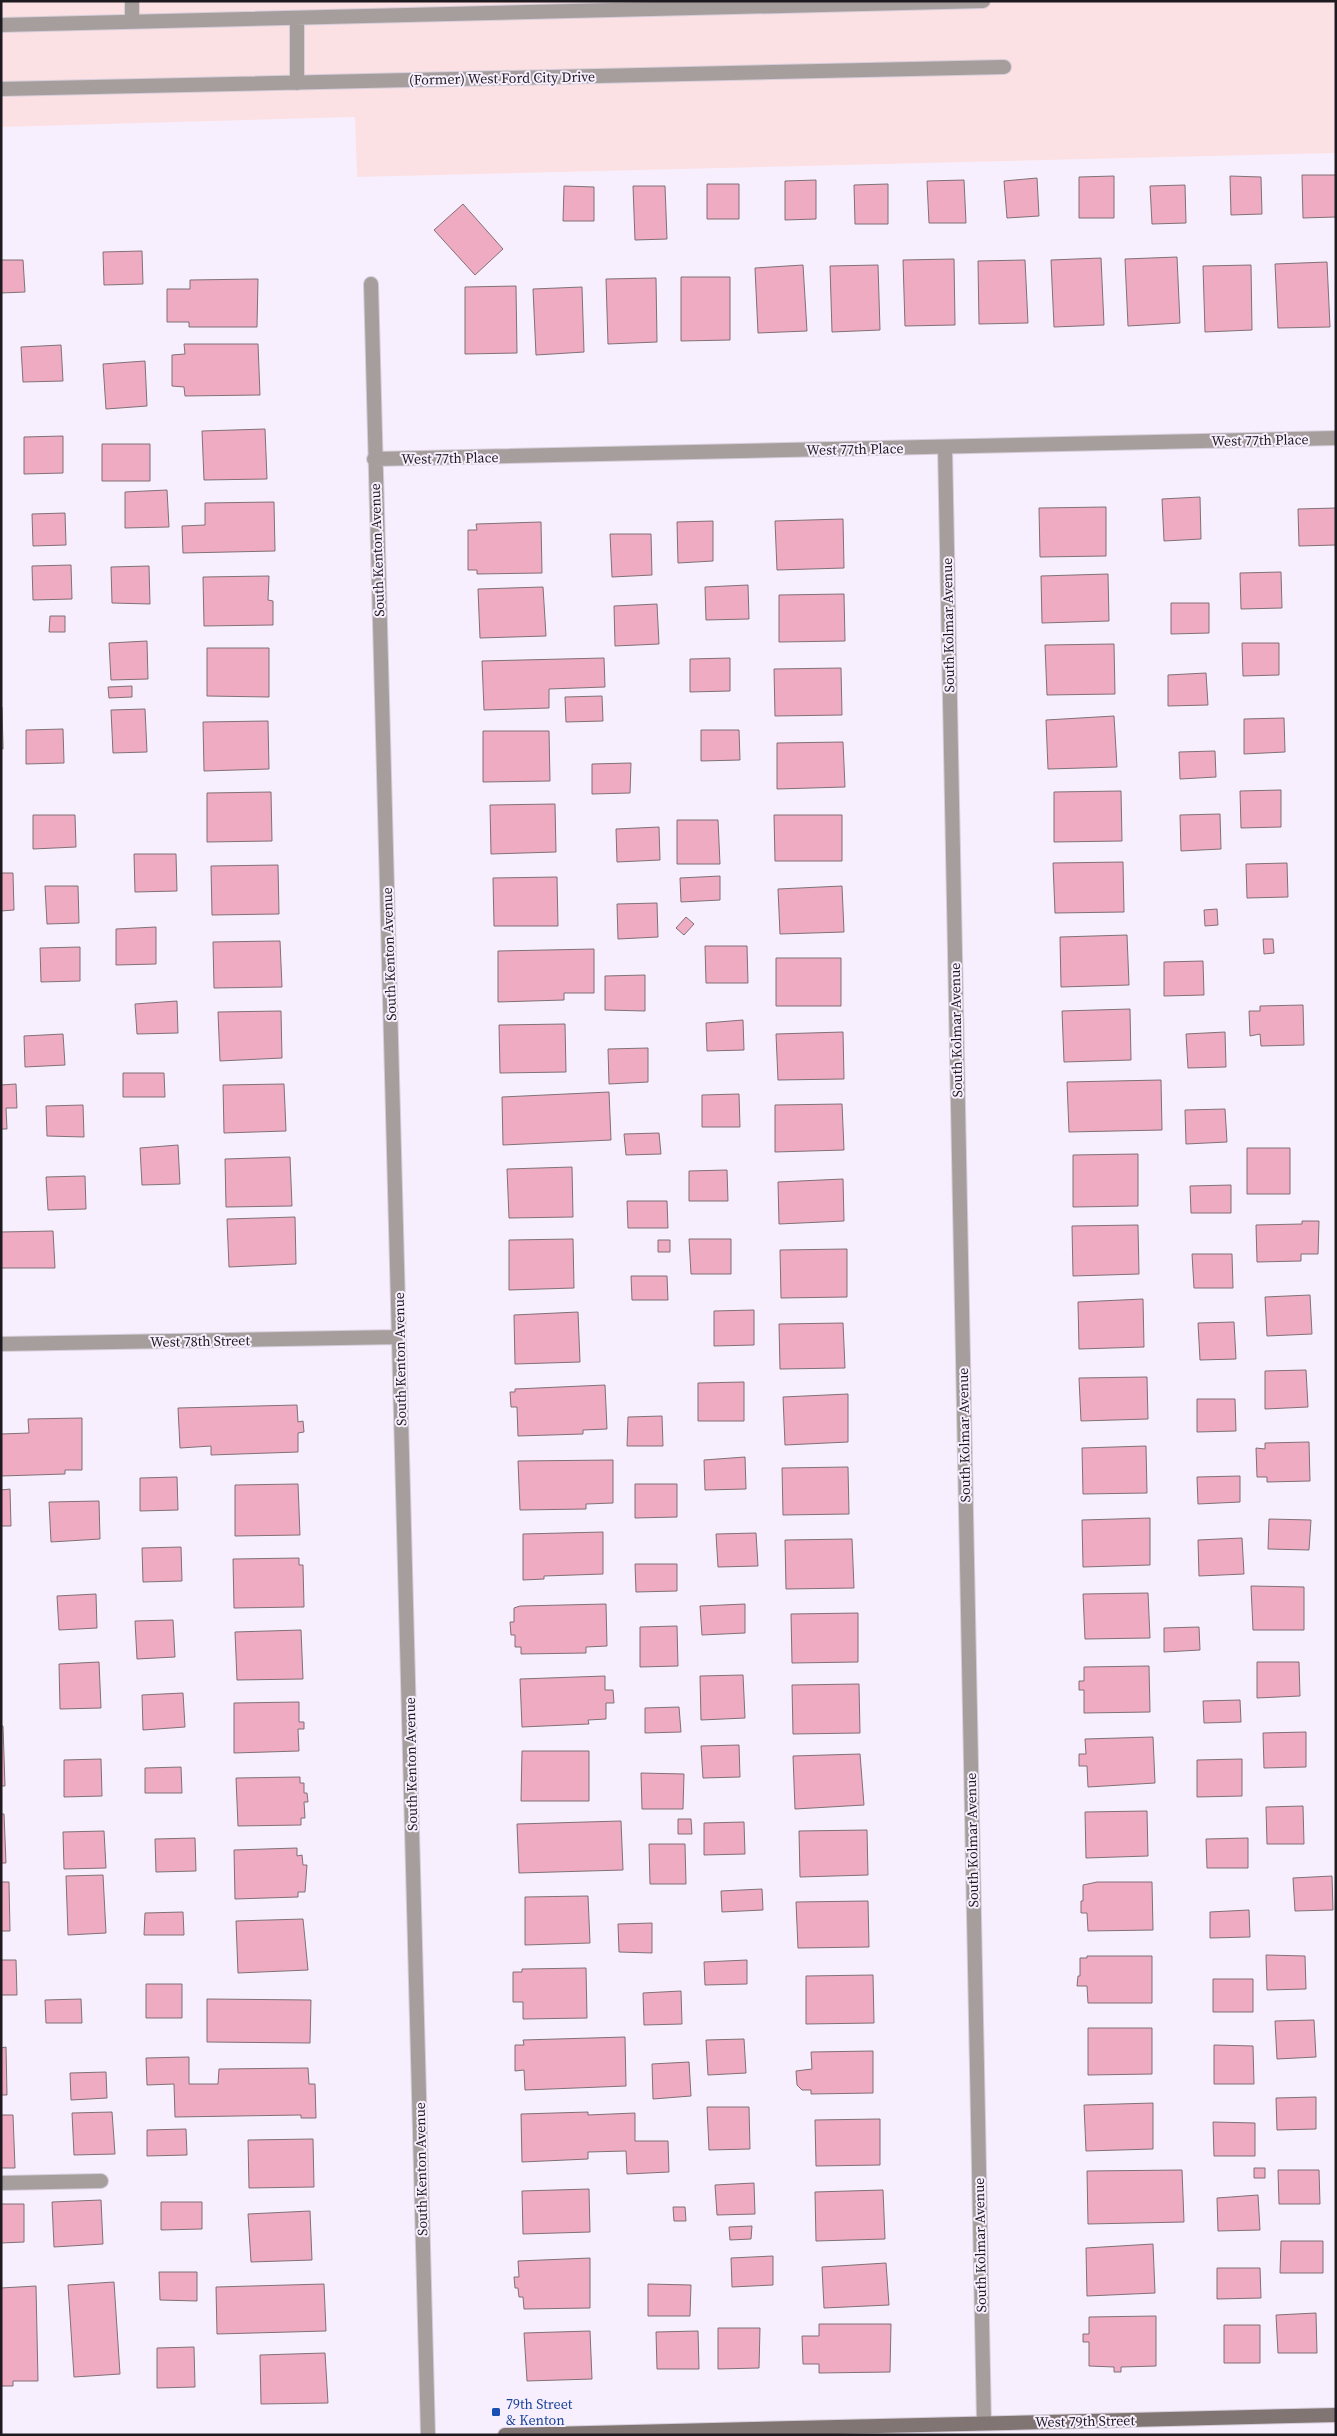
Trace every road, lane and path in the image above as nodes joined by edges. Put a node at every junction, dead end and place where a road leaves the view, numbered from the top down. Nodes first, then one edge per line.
1 (132, 1) edge
2 (983, 1) edge
3 (687, 5) edge
4 (297, 18) junction
5 (132, 22) junction
6 (1, 25) edge
7 (1004, 67) dead end
8 (297, 83) junction
9 (1, 89) edge
10 (371, 284) dead end
11 (1336, 438) edge
12 (945, 447) junction
13 (374, 459) junction
14 (399, 1338) junction
15 (1, 1344) edge
16 (101, 2182) dead end
17 (1, 2183) edge
18 (1336, 2415) edge
19 (984, 2423) junction
20 (428, 2435) edge
21 (504, 2435) edge

1 - 5 street
2 - 3 street
3 - 4 street
4 - 5 street
4 - 8 street
5 - 6 street
7 - 8 street, (Former) West Ford City Drive
8 - 9 street, (Former) West Ford City Drive
10 - 13 street, South Kenton Avenue
11 - 12 street, West 77th Place
12 - 13 street, West 77th Place
12 - 19 street, South Kolmar Avenue
13 - 14 street, South Kenton Avenue
14 - 15 street, West 78th Street
14 - 20 street, South Kenton Avenue
16 - 17 street
18 - 19 main road, West 79th Street
19 - 21 main road, West 79th Street

